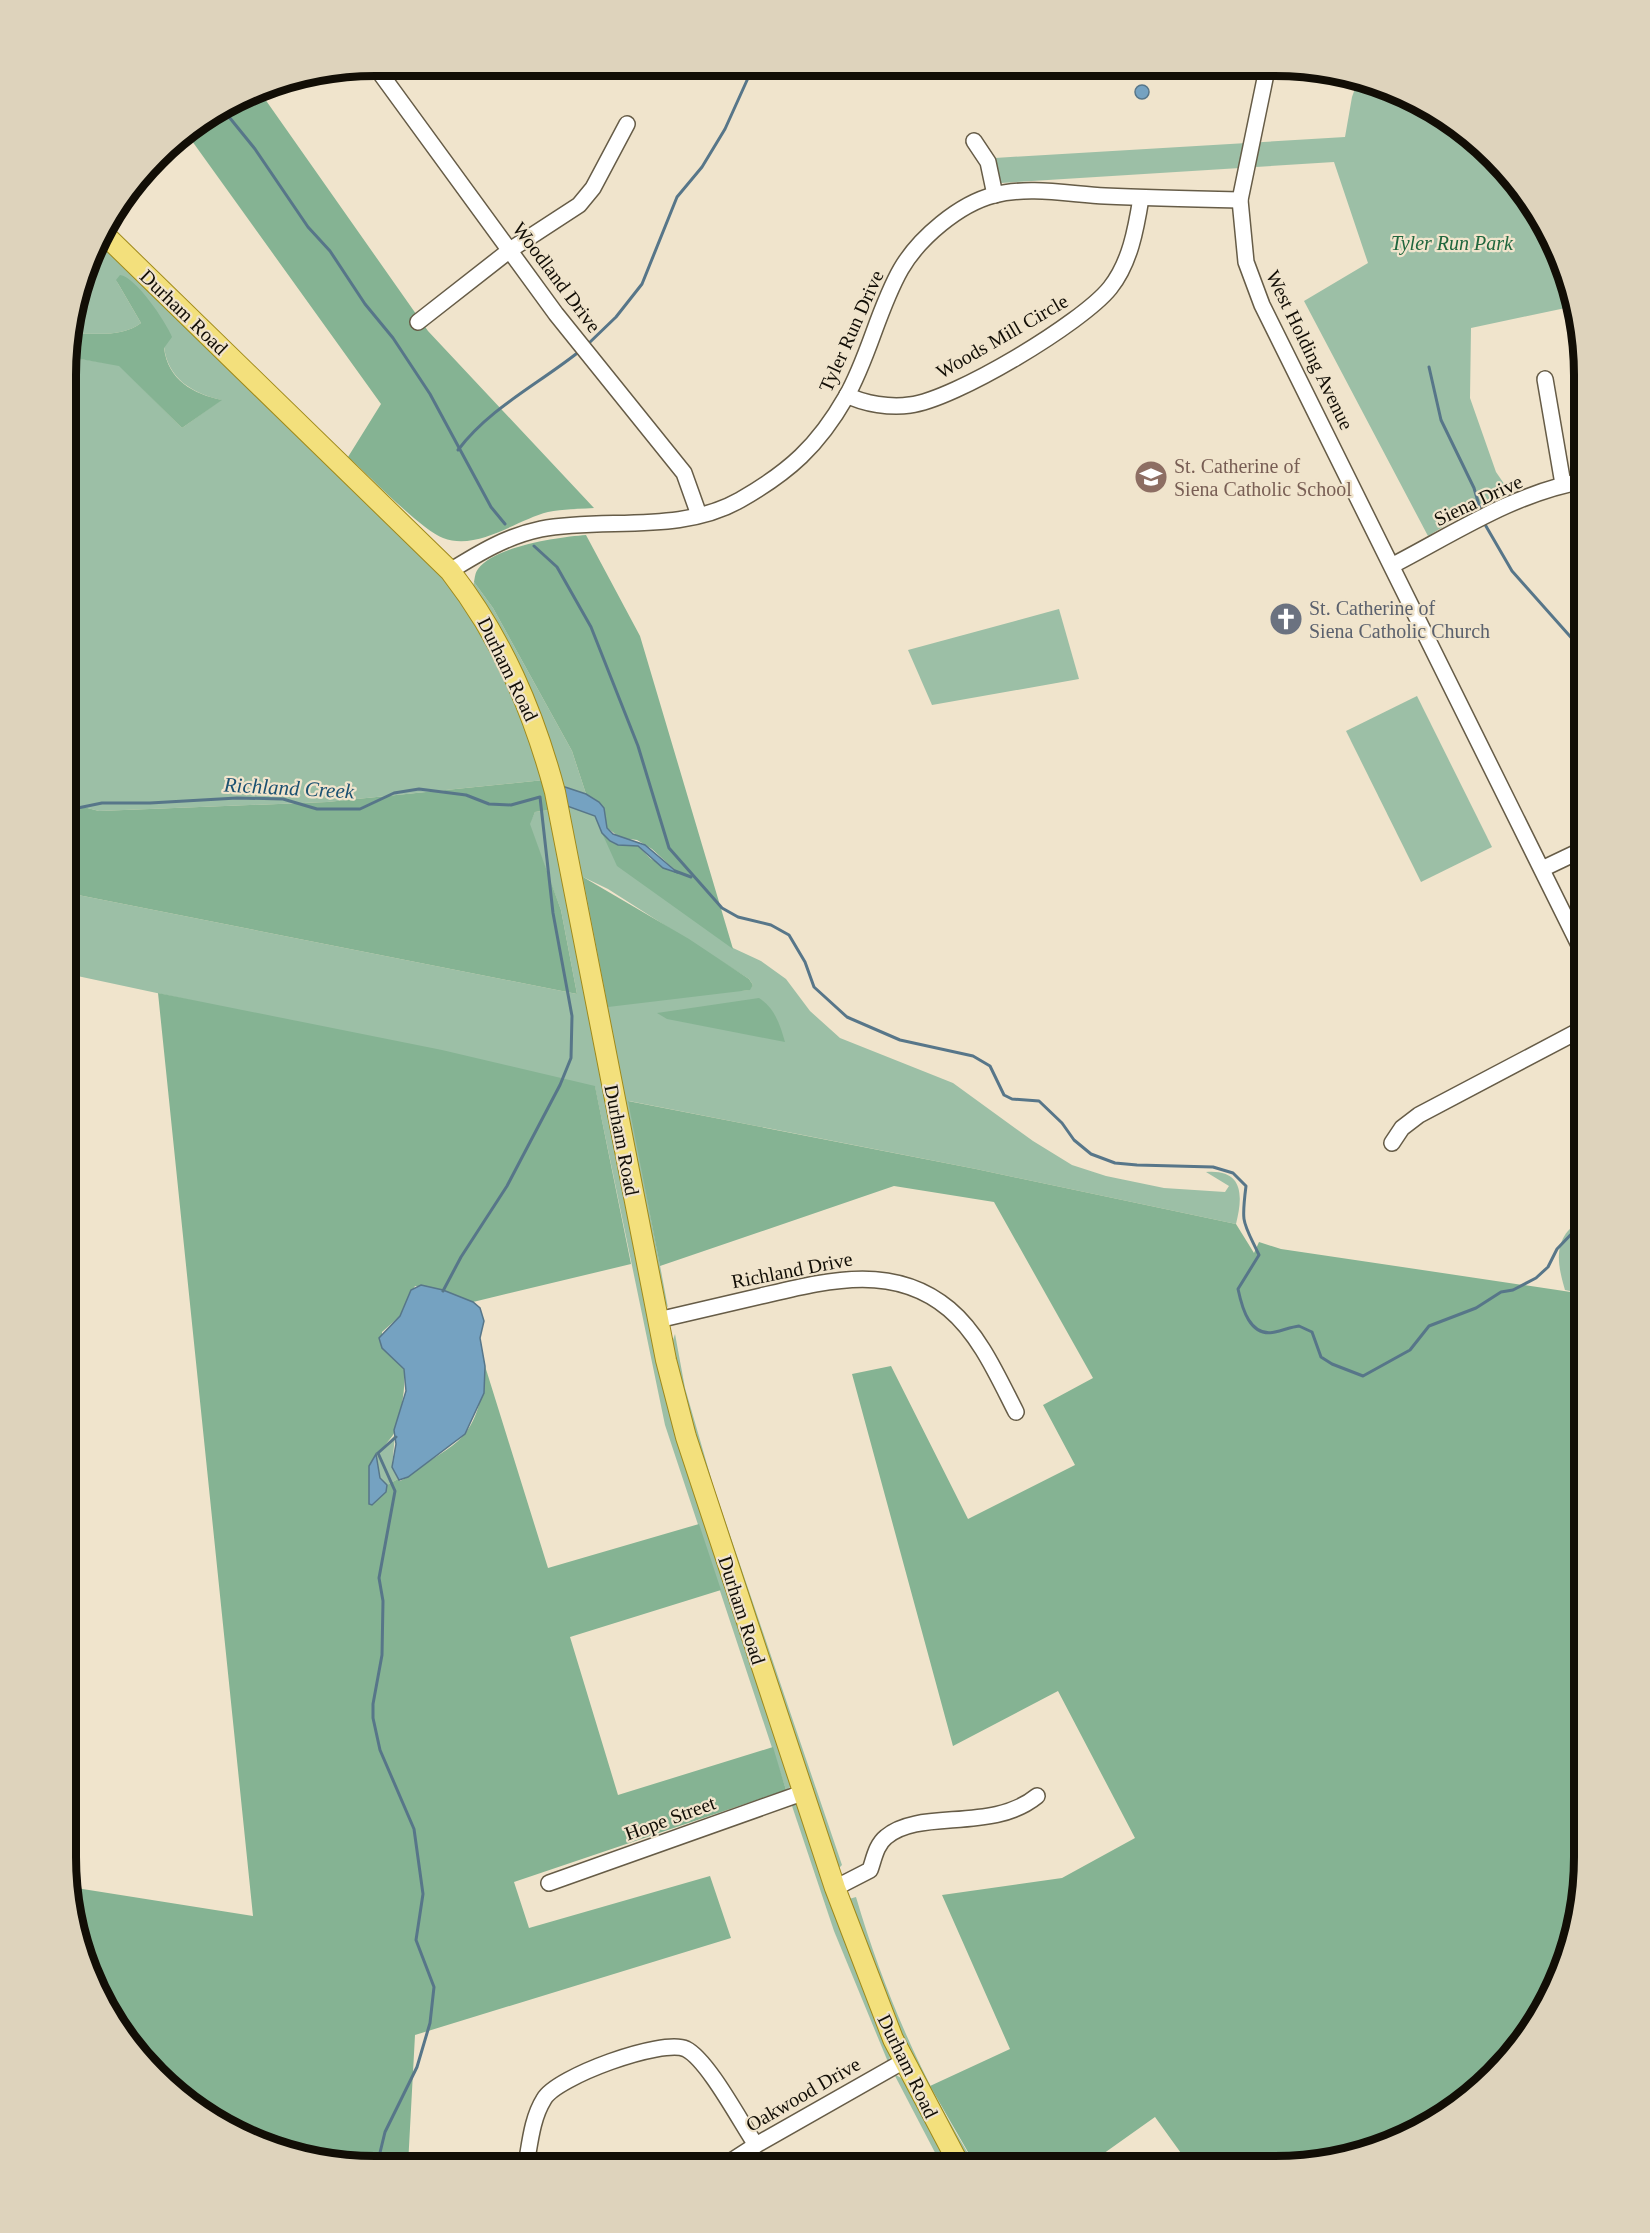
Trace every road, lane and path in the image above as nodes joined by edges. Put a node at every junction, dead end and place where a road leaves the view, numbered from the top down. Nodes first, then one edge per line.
1 (382, 76) edge
2 (1266, 76) edge
3 (627, 123) dead end
4 (974, 141) dead end
5 (995, 195) junction
6 (1141, 198) junction
7 (1240, 200) junction
8 (109, 239) edge
9 (510, 250) junction
10 (418, 322) dead end
11 (1545, 379) dead end
12 (847, 395) junction
13 (1574, 482) edge
14 (1563, 484) junction
15 (699, 516) junction
16 (1393, 565) junction
17 (450, 571) junction
18 (1574, 854) edge
19 (1542, 870) junction
20 (1574, 935) edge
21 (1574, 1033) edge
22 (1392, 1143) dead end
23 (658, 1320) junction
24 (1016, 1412) dead end
25 (805, 1792) junction
26 (1037, 1796) dead end
27 (549, 1884) dead end
28 (835, 1888) junction
29 (904, 2061) junction
30 (756, 2145) junction
31 (528, 2156) edge
32 (739, 2156) edge
33 (955, 2156) edge

1 - 9 street, Woodland Drive
2 - 7 street, West Holding Avenue
3 - 9 street
4 - 5 street
5 - 6 street, Tyler Run Drive
5 - 12 street, Tyler Run Drive
6 - 7 street, Tyler Run Drive
6 - 12 street, Woods Mill Circle
7 - 16 street, West Holding Avenue
8 - 17 main road, Durham Road
9 - 10 street
9 - 15 street, Woodland Drive
11 - 14 street
12 - 15 street, Tyler Run Drive
13 - 14 street, Siena Drive
14 - 16 street, Siena Drive
15 - 17 street, Tyler Run Drive
16 - 19 street, West Holding Avenue
17 - 23 main road, Durham Road
18 - 19 street
19 - 20 street, West Holding Avenue
21 - 22 street
23 - 24 street, Richland Drive
23 - 25 main road, Durham Road
25 - 27 street, Hope Street
25 - 28 main road, Durham Road
26 - 28 street
28 - 29 main road, Durham Road
29 - 30 street, Oakwood Drive
29 - 33 main road, Durham Road
30 - 31 street
30 - 32 street, Oakwood Drive

